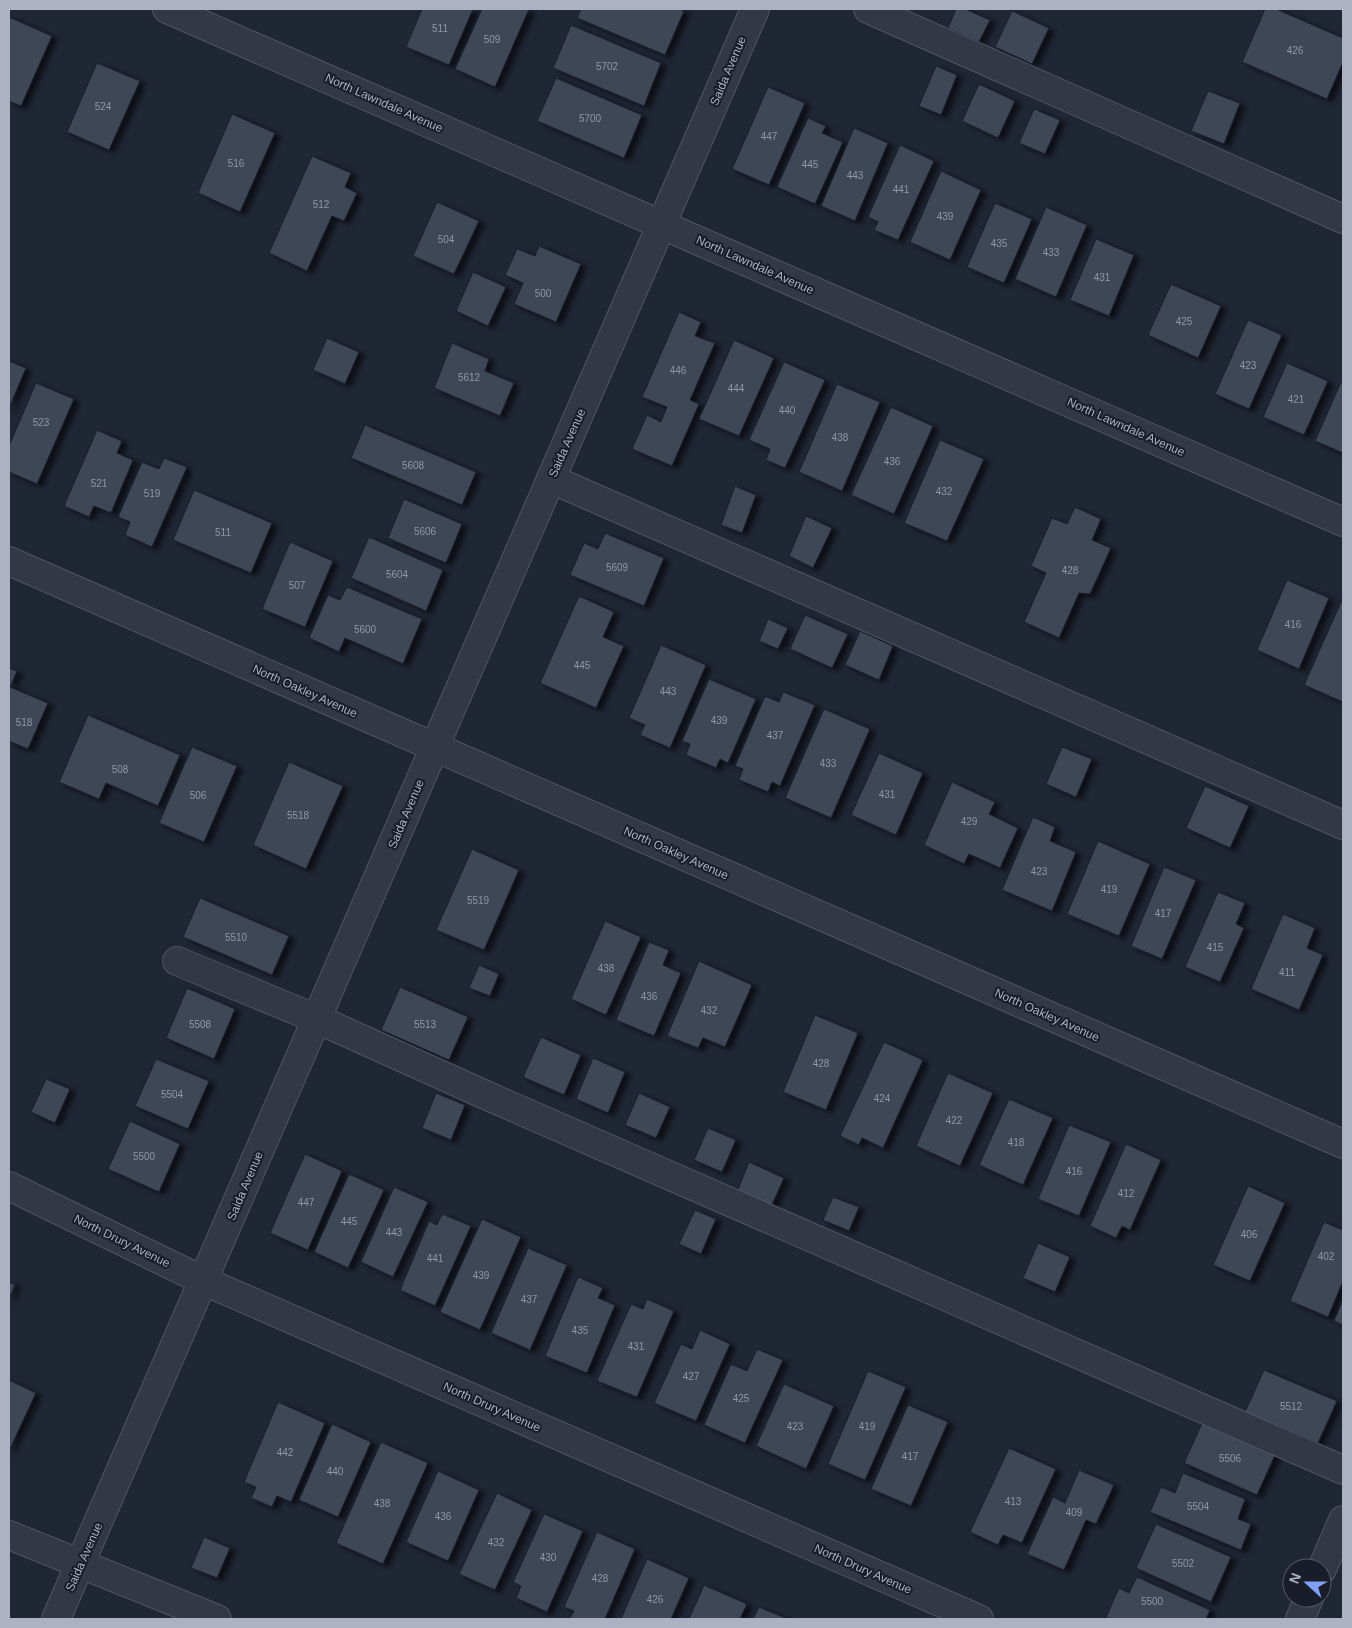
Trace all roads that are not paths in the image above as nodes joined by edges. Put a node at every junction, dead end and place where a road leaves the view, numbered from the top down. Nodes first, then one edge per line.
1 (167, 9) edge
2 (755, 9) edge
3 (868, 9) edge
4 (1343, 219) edge
5 (662, 224) junction
6 (551, 479) junction
7 (1343, 522) edge
8 (9, 561) edge
9 (435, 748) junction
10 (1343, 825) edge
11 (177, 961) dead end
12 (318, 1019) junction
13 (1343, 1144) edge
14 (9, 1186) edge
15 (204, 1281) junction
16 (1343, 1470) edge
17 (1343, 1520) edge
18 (9, 1535) edge
19 (1327, 1558) edge
20 (80, 1565) junction
21 (56, 1619) edge
22 (217, 1619) edge
23 (979, 1619) edge

1 - 5 street, North Lawndale Avenue
2 - 5 street, Saida Avenue
3 - 4 street
5 - 6 street, Saida Avenue
5 - 7 street, North Lawndale Avenue
6 - 9 street, Saida Avenue
6 - 10 street
8 - 9 street, North Oakley Avenue
9 - 12 street, Saida Avenue
9 - 13 street, North Oakley Avenue
11 - 12 street
12 - 15 street, Saida Avenue
12 - 16 street
14 - 15 street, North Drury Avenue
15 - 20 street, Saida Avenue
15 - 23 street, North Drury Avenue
17 - 19 street
18 - 20 street
20 - 21 street, Saida Avenue
20 - 22 street

